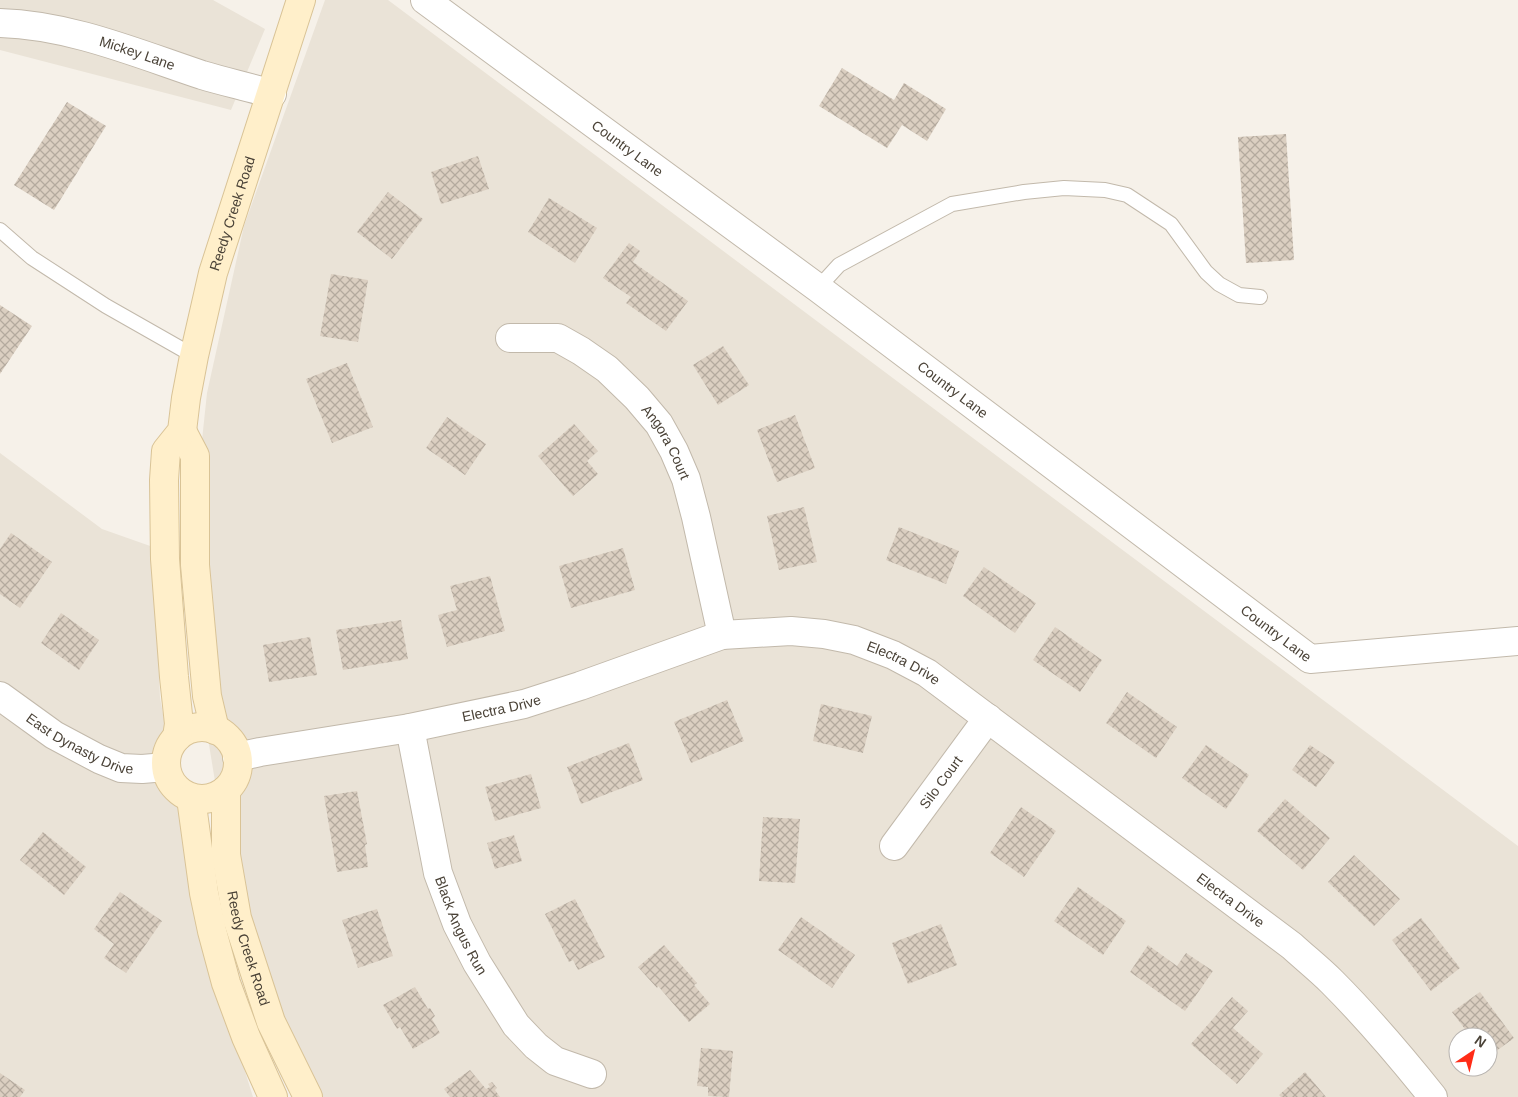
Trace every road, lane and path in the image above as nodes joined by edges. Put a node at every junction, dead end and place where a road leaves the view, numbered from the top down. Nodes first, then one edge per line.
1 (301, 0) edge
2 (425, 0) edge
3 (0, 23) edge
4 (272, 94) junction
5 (0, 230) edge
6 (818, 288) junction
7 (1260, 297) dead end
8 (510, 338) dead end
9 (194, 356) junction
10 (182, 431) junction
11 (722, 635) junction
12 (1518, 641) edge
13 (0, 696) edge
14 (988, 718) junction
15 (410, 728) junction
16 (215, 730) junction
17 (177, 737) junction
18 (237, 757) junction
19 (166, 767) junction
20 (226, 790) junction
21 (191, 798) junction
22 (894, 846) dead end
23 (592, 1074) dead end
24 (273, 1097) edge
25 (308, 1097) edge
26 (1433, 1097) edge

1 - 4 street, Reedy Creek Road
2 - 6 street, Country Lane
3 - 4 street, Mickey Lane
4 - 9 street, Reedy Creek Road
5 - 9 lane
6 - 7 lane
6 - 12 street, Country Lane
8 - 11 street, Angora Court
9 - 10 street, Reedy Creek Road
10 - 16 street
10 - 17 street
11 - 14 street, Electra Drive
11 - 15 street, Electra Drive
13 - 19 street, East Dynasty Drive
14 - 22 street, Silo Court
14 - 26 street, Electra Drive
15 - 18 street, Electra Drive
15 - 23 street, Black Angus Run
16 - 17 street
16 - 18 street
17 - 19 street
18 - 20 street
19 - 21 street
20 - 21 street
20 - 25 street, Reedy Creek Road
21 - 24 street, Reedy Creek Road

